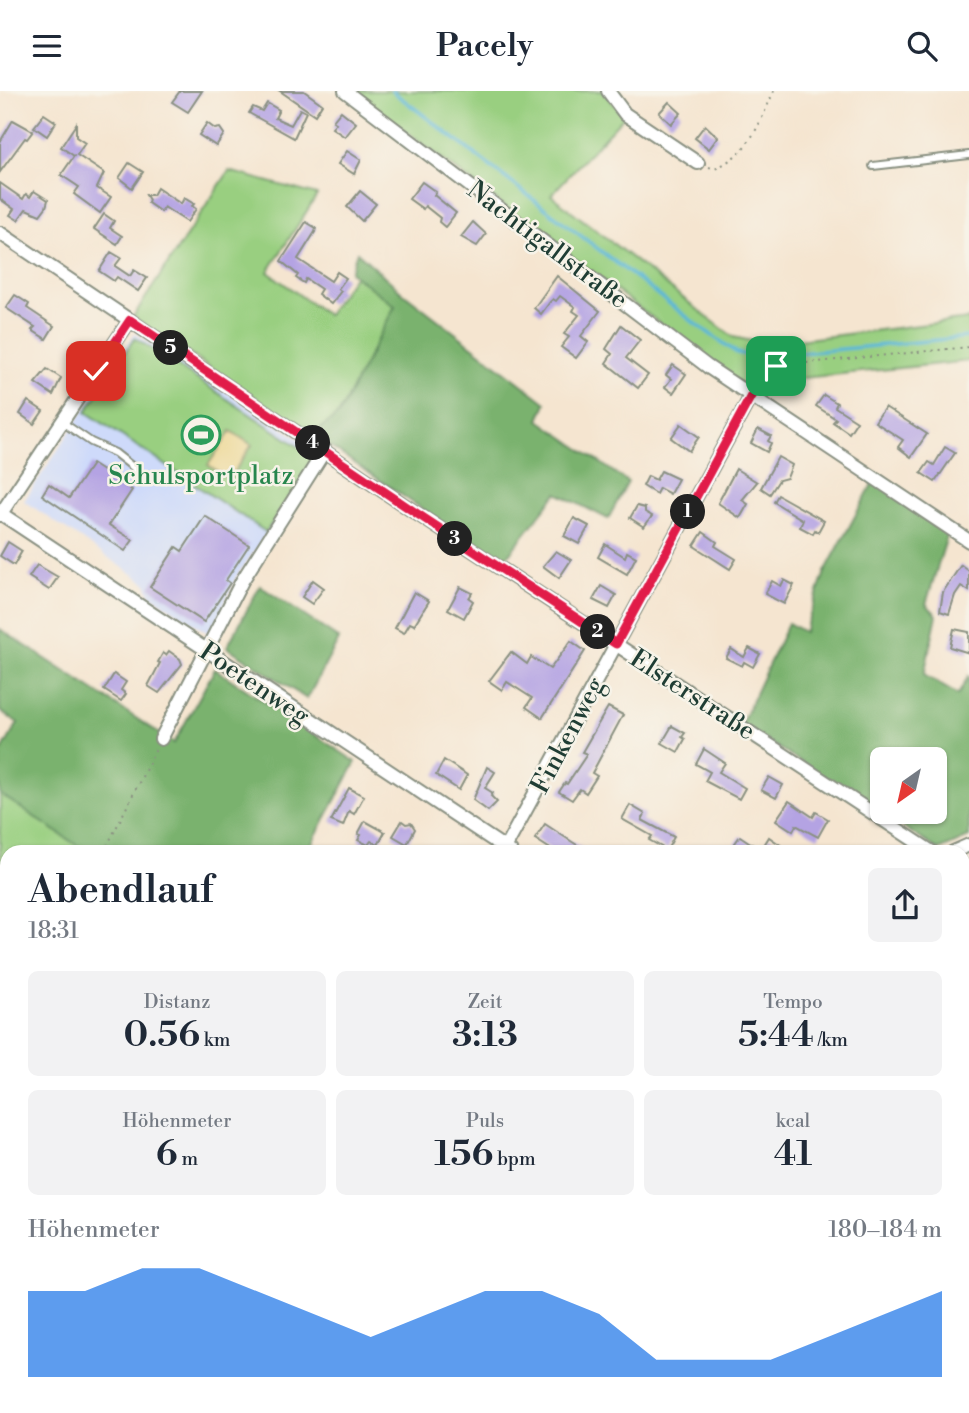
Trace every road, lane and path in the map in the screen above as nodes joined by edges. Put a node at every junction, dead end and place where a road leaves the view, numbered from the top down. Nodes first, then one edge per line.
1 (345, 91) edge
2 (608, 91) edge
3 (774, 91) edge
4 (969, 155) edge
5 (698, 163) joint
6 (873, 166) dead end
7 (0, 233) edge
8 (130, 320) junction
9 (969, 347) edge
10 (751, 396) junction
11 (62, 422) junction
12 (325, 450) junction
13 (138, 483) dead end
14 (0, 514) edge
15 (969, 541) edge
16 (616, 644) junction
17 (207, 650) junction
18 (161, 739) joint
19 (108, 845) edge
20 (497, 845) edge
21 (509, 845) edge
22 (921, 845) edge

1 - 10 street, Nachtigallstraße
2 - 5 street
3 - 5 path
4 - 6 lane
7 - 8 street, Elsterstraße
8 - 11 street
8 - 12 street, Elsterstraße
9 - 10 path
10 - 15 street, Nachtigallstraße
10 - 16 street, Finkenweg
11 - 13 lane
11 - 14 street
12 - 16 street, Elsterstraße
12 - 17 street
14 - 17 street, Poetenweg
16 - 21 street, Finkenweg
16 - 22 street, Elsterstraße
17 - 18 street
17 - 20 street, Poetenweg
18 - 19 path

